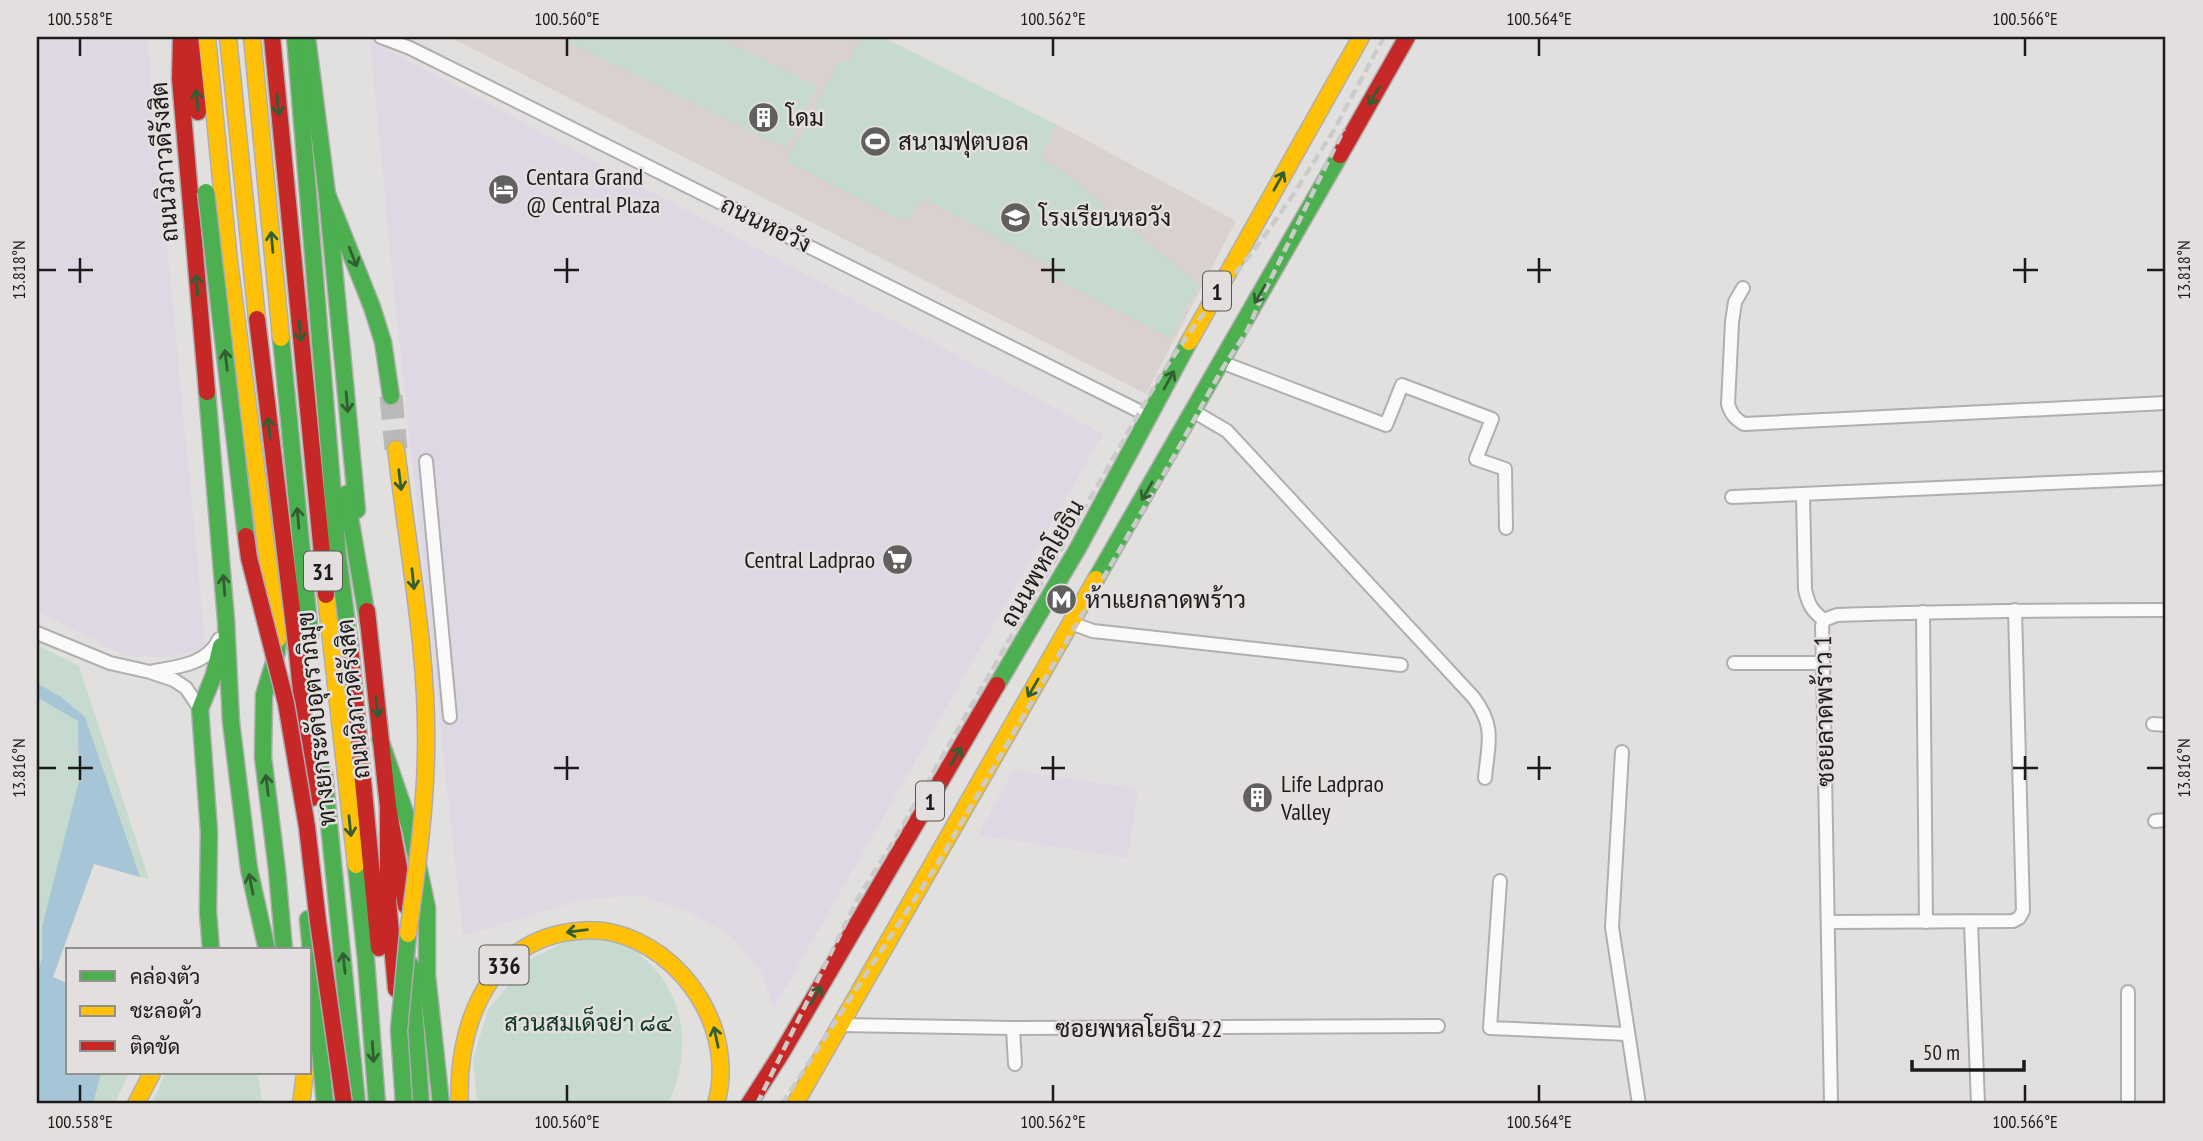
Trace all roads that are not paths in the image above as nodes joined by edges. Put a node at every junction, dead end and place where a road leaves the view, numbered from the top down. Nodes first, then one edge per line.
1 (181, 37) edge
2 (190, 37) edge
3 (207, 37) edge
4 (228, 37) edge
5 (252, 37) edge
6 (272, 37) edge
7 (382, 37) edge
8 (1361, 37) edge
9 (1407, 37) edge
10 (306, 38) edge
11 (397, 40) edge
12 (327, 194) junction
13 (1743, 288) dead end
14 (318, 329) junction
15 (1221, 362) junction
16 (391, 397) tunnel mouth
17 (2166, 403) edge
18 (1193, 411) junction
19 (1149, 416) junction
20 (396, 449) tunnel mouth
21 (426, 461) dead end
22 (2166, 478) edge
23 (1803, 495) junction
24 (1732, 497) dead end
25 (1506, 528) dead end
26 (289, 594) junction
27 (2015, 610) junction
28 (2166, 610) edge
29 (1923, 612) junction
30 (226, 620) junction
31 (1824, 620) junction
32 (368, 623) junction
33 (1071, 623) junction
34 (37, 633) edge
35 (1734, 663) dead end
36 (1823, 663) junction
37 (1401, 665) dead end
38 (150, 672) junction
39 (200, 709) junction
40 (450, 717) dead end
41 (380, 739) junction
42 (1622, 752) dead end
43 (1485, 778) dead end
44 (388, 807) junction
45 (403, 881) junction
46 (1500, 881) dead end
47 (208, 912) junction
48 (1829, 922) junction
49 (1926, 922) junction
50 (1972, 923) junction
51 (199, 948) edge
52 (211, 948) edge
53 (266, 948) edge
54 (284, 948) edge
55 (311, 948) edge
56 (312, 966) edge
57 (426, 975) junction
58 (2128, 992) dead end
59 (315, 1004) junction
60 (312, 1026) edge
61 (841, 1026) junction
62 (1438, 1026) dead end
63 (1013, 1028) junction
64 (1628, 1034) junction
65 (1015, 1063) dead end
66 (151, 1074) edge
67 (296, 1074) edge
68 (305, 1074) edge
69 (399, 1102) edge
70 (136, 1104) edge
71 (301, 1104) edge
72 (325, 1104) edge
73 (343, 1104) edge
74 (357, 1104) edge
75 (377, 1104) edge
76 (421, 1104) edge
77 (441, 1104) edge
78 (460, 1104) edge
79 (716, 1104) edge
80 (749, 1104) edge
81 (795, 1104) edge
82 (1639, 1104) edge
83 (1832, 1104) edge
84 (1978, 1104) edge
85 (2128, 1104) edge

30 -> 1 main road, ถนนวิภาวดีรังสิต
73 -> 2 main road, bridge
54 -> 3 main road
26 -> 4 main road, ถนนวิภาวดีรังสิต / 31
74 -> 5 main road, ทางยกระดับอุตราภิมุข / 31
6 -> 75 main road, ทางยกระดับอุตราภิมุข / 31
7 - 11 street, ถนนหอวัง
19 -> 8 main road, ถนนพหลโยธิน / 1
9 -> 15 main road, 1
10 - 12 main road, ถนนวิภาวดีรังสิต / 31
10 - 14 main road, ถนนวิภาวดีรังสิต / 31
11 - 19 street, ถนนหอวัง
12 -> 16 main road
12 -> 32 main road, ถนนวิภาวดีรังสิต / 31
13 - 17 street
14 - 32 main road
14 - 69 main road, ถนนวิภาวดีรังสิต / 31
15 - 18 main road, 1
15 - 25 street
18 -> 33 main road, 1
18 - 43 street
80 -> 19 main road, ถนนพหลโยธิน / 1
20 -> 69 main road, bridge
21 - 40 street
22 - 23 street
23 - 24 street
23 - 31 street
26 - 55 main road
26 - 73 main road, ถนนวิภาวดีรังสิต / 31, bridge
27 - 28 street, ซอยลาดพร้าว 1
27 - 29 street, ซอยลาดพร้าว 1
27 - 50 street
29 - 31 street, ซอยลาดพร้าว 1
29 - 49 street
30 - 38 street
30 - 39 main road
53 -> 30 main road, ถนนวิภาวดีรังสิต
31 - 36 street, ซอยลาดพร้าว 1
32 -> 41 main road, ถนนวิภาวดีรังสิต / 31
33 - 37 street
33 -> 61 main road, 1
34 - 38 street
35 - 36 street
36 - 48 street, ซอยลาดพร้าว 1
38 - 39 street
39 - 47 main road
41 - 44 main road, ถนนวิภาวดีรังสิต / 31
41 - 57 main road
42 - 64 street
44 - 45 main road, ถนนวิภาวดีรังสิต / 31
44 - 69 main road
45 - 57 main road
45 - 76 main road, ถนนวิภาวดีรังสิต / 31
46 - 64 street
47 - 51 main road
47 - 52 main road
48 - 49 street
48 - 83 street, ซอยลาดพร้าว 1
49 - 50 street
50 - 84 street
56 - 59 main road
57 - 77 main road
58 - 85 street
59 - 60 main road
59 - 72 main road
61 - 63 street, ซอยพหลโยธิน 22
61 - 81 main road, 1
62 - 63 street, ซอยพหลโยธิน 22
63 - 65 street
64 - 82 street
66 - 70 main road
67 - 71 main road
68 - 71 main road
79 -> 78 main road, 336

